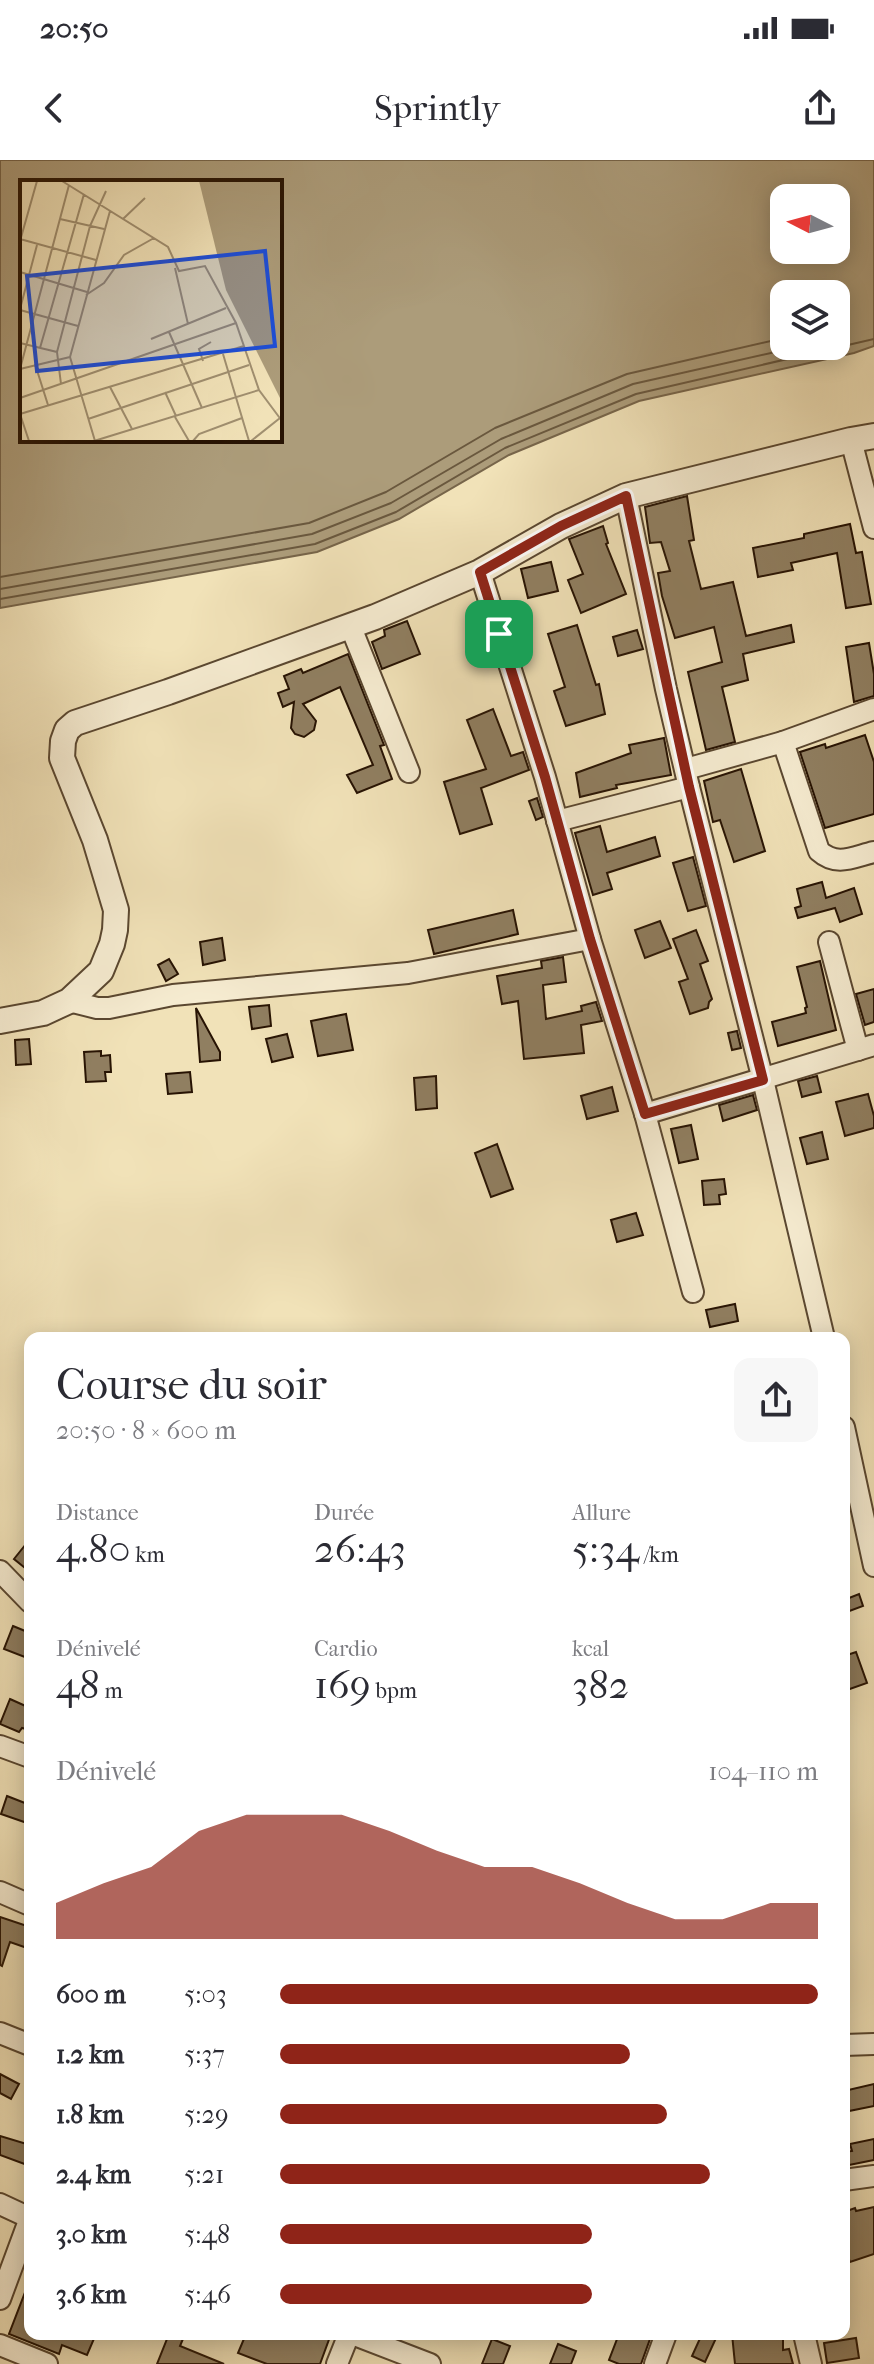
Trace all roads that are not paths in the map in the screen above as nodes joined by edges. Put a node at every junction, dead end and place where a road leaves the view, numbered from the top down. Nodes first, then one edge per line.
1 (862, 438) edge
2 (626, 496) junction
3 (874, 528) edge
4 (480, 572) junction
5 (350, 625) junction
6 (874, 709) edge
7 (783, 742) junction
8 (409, 772) dead end
9 (688, 778) junction
10 (557, 821) junction
11 (874, 852) edge
12 (590, 939) junction
13 (829, 942) dead end
14 (69, 1001) junction
15 (0, 1021) edge
16 (866, 1048) edge
17 (763, 1080) junction
18 (645, 1114) junction
19 (693, 1292) dead end
20 (823, 1332) edge
21 (850, 1455) edge
22 (874, 1566) edge
23 (0, 1571) edge
24 (24, 1596) edge
25 (0, 1746) edge
26 (24, 1755) edge
27 (0, 1892) edge
28 (24, 1902) edge
29 (0, 2033) edge
30 (24, 2043) edge
31 (874, 2044) edge
32 (850, 2045) edge
33 (874, 2176) edge
34 (850, 2179) edge
35 (0, 2204) edge
36 (24, 2215) edge
37 (24, 2234) edge
38 (0, 2299) edge
39 (347, 2340) edge
40 (366, 2340) edge
41 (664, 2340) edge
42 (805, 2340) edge
43 (0, 2345) edge
44 (47, 2364) edge
45 (337, 2364) edge
46 (430, 2364) edge
47 (655, 2364) edge
48 (811, 2364) edge

1 - 2 street
1 - 3 street
2 - 4 street
2 - 9 street
4 - 5 street
4 - 10 street
5 - 8 street
5 - 14 street
6 - 7 street
7 - 9 street
7 - 11 street
9 - 10 street
9 - 17 street
10 - 12 street
12 - 14 street
12 - 18 street
13 - 16 street
14 - 15 street
16 - 17 street
17 - 18 street
17 - 20 street
18 - 19 street
21 - 22 street
23 - 24 street
25 - 26 street
27 - 28 street
29 - 30 street
31 - 32 street
33 - 34 street
35 - 36 street
37 - 38 street
39 - 45 street
40 - 46 street
41 - 47 street
42 - 48 street
43 - 44 street

